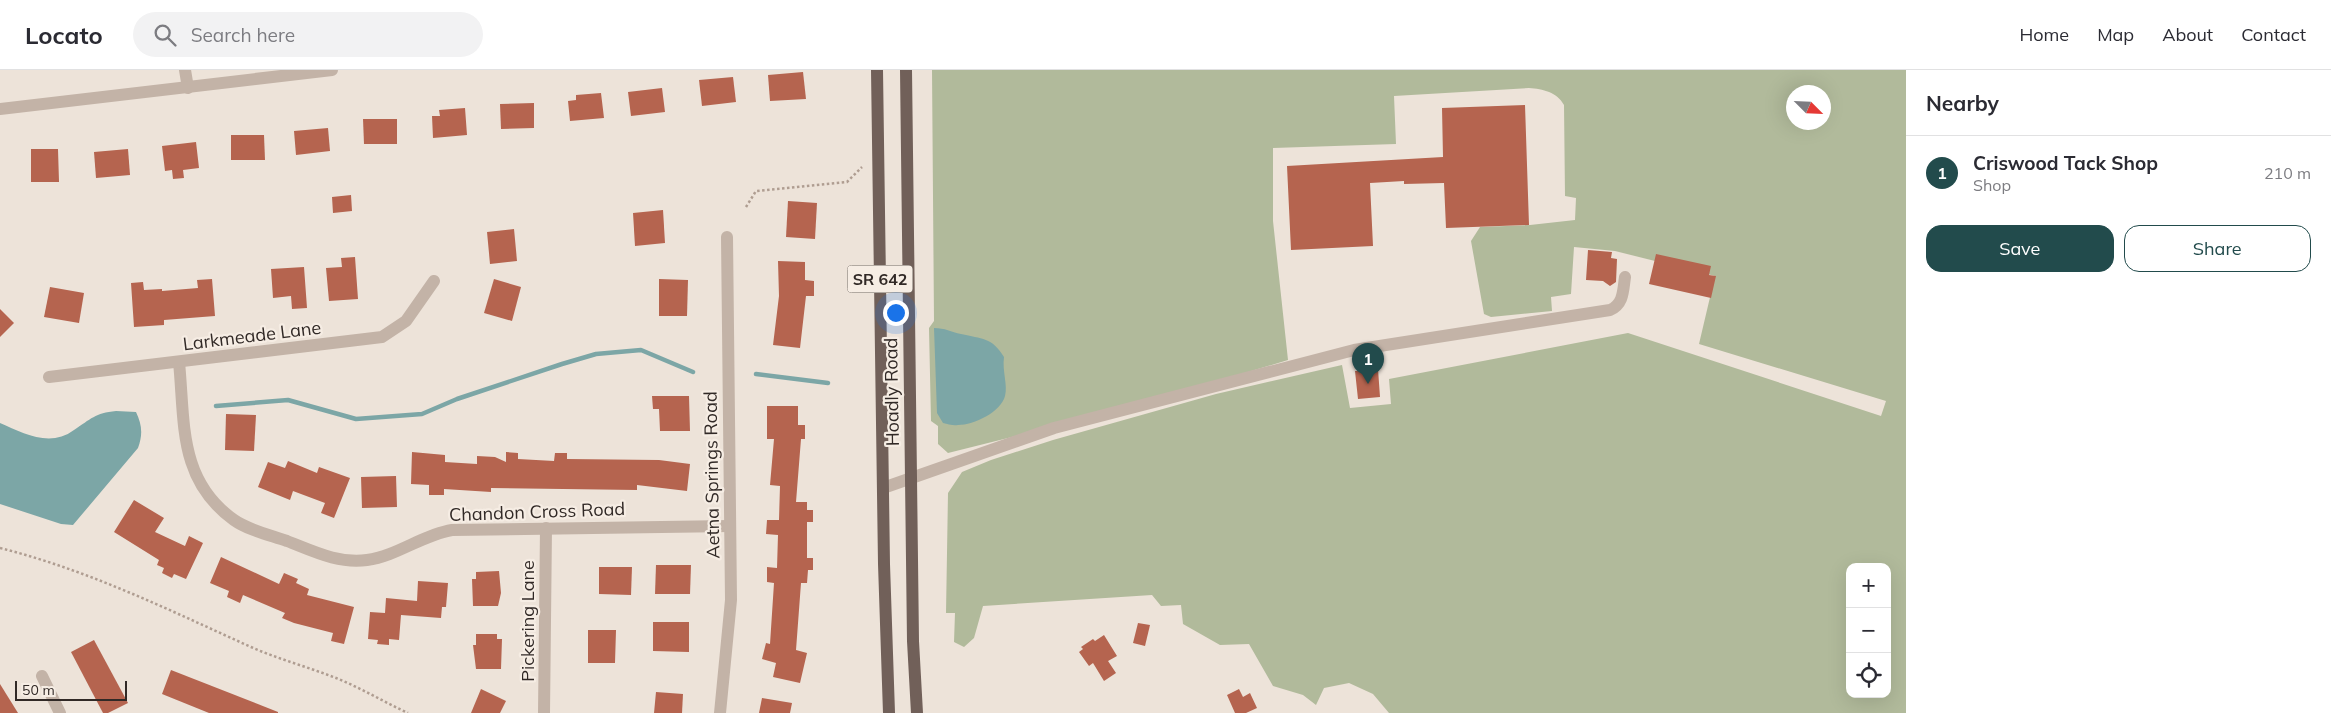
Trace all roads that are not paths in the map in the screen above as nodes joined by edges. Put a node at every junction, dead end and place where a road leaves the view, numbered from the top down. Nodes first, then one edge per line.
1 (185, 70) edge
2 (327, 70) edge
3 (332, 70) edge
4 (877, 70) edge
5 (906, 70) edge
6 (188, 88) junction
7 (0, 109) edge
8 (727, 237) dead end
9 (1624, 277) dead end
10 (434, 281) dead end
11 (178, 362) junction
12 (49, 377) dead end
13 (910, 478) junction
14 (883, 488) junction
15 (730, 526) junction
16 (546, 528) junction
17 (42, 676) dead end
18 (60, 713) edge
19 (544, 713) edge
20 (720, 713) edge
21 (889, 713) edge
22 (917, 713) edge

1 - 6 street
2 - 3 street
2 - 6 street
4 - 14 main road, Hoadly Road / SR 642
5 - 13 main road, Hoadly Road / SR 642
6 - 7 street
8 - 15 street, Aetna Springs Road
9 - 13 street
10 - 11 street, Larkmeade Lane
11 - 12 street, Larkmeade Lane
11 - 16 street, Chandon Cross Road
13 - 14 street
13 - 22 main road, Hoadly Road / SR 642
14 - 21 main road, Hoadly Road / SR 642
15 - 16 street, Chandon Cross Road
15 - 20 street, Aetna Springs Road
16 - 19 street, Pickering Lane
17 - 18 street

